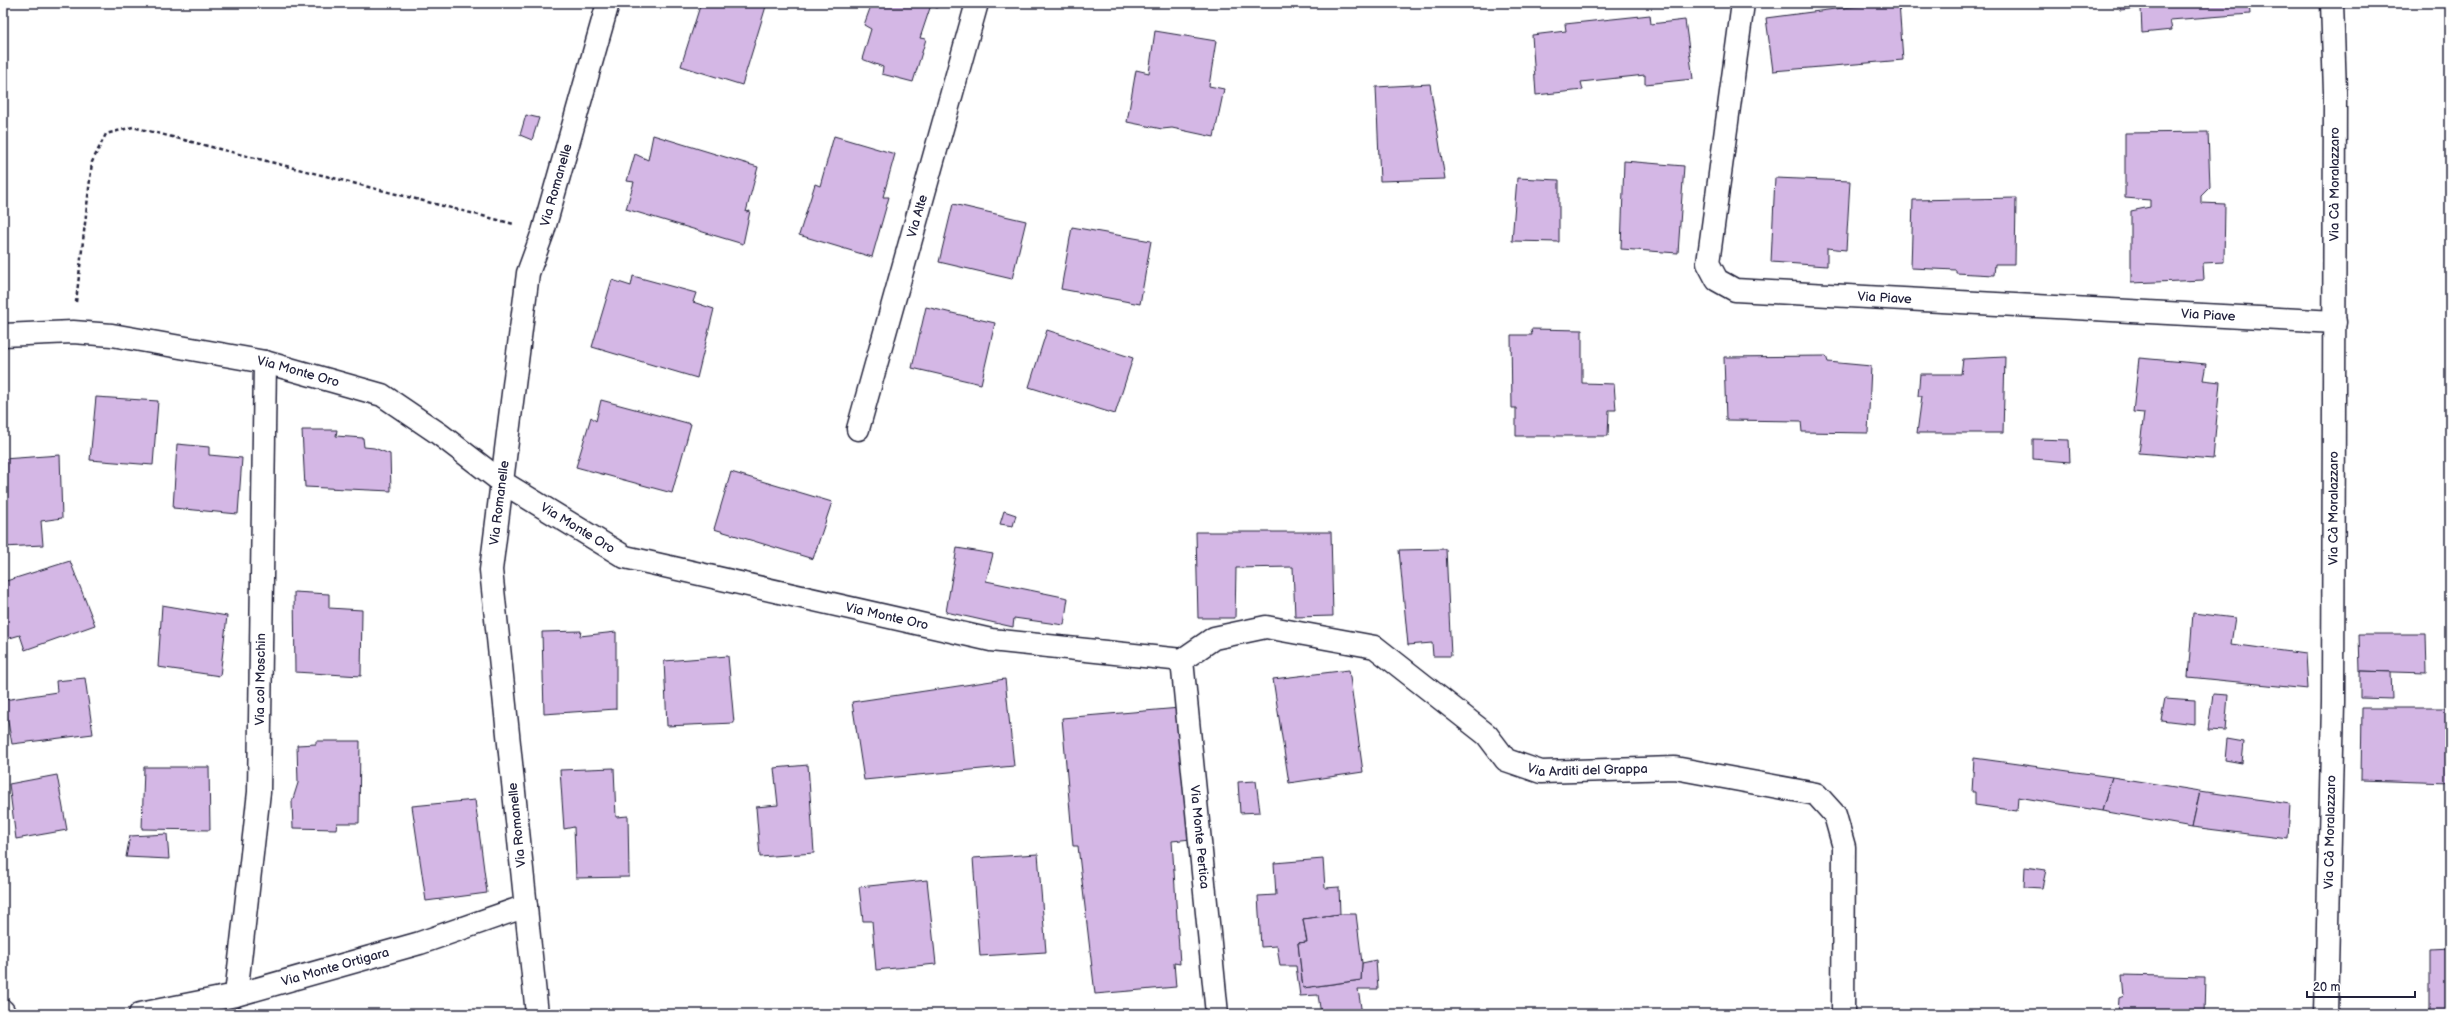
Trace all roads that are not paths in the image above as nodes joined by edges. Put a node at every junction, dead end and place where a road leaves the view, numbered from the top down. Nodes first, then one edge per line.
1 (608, 3) edge
2 (977, 3) edge
3 (1743, 3) edge
4 (2332, 3) edge
5 (2335, 322) junction
6 (3, 335) edge
7 (265, 362) junction
8 (858, 429) dead end
9 (502, 482) junction
10 (1182, 660) junction
11 (526, 906) junction
12 (236, 995) junction
13 (140, 1014) edge
14 (537, 1014) edge
15 (1217, 1014) edge
16 (1843, 1014) edge
17 (2326, 1014) edge

1 - 9 street, Via Romanelle
2 - 8 street, Via Alte
3 - 5 street, Via Piave
4 - 5 street, Via Cà Moralazzaro
5 - 17 street, Via Cà Moralazzaro
6 - 7 street, Via Monte Oro
7 - 9 street, Via Monte Oro
7 - 12 street, Via col Moschin
9 - 10 street, Via Monte Oro
9 - 11 street, Via Romanelle
10 - 15 street, Via Monte Pertica
10 - 16 street, Via Arditi del Grappa
11 - 12 street, Via Monte Ortigara
11 - 14 street, Via Romanelle
12 - 13 street, Via Monte Ortigara

